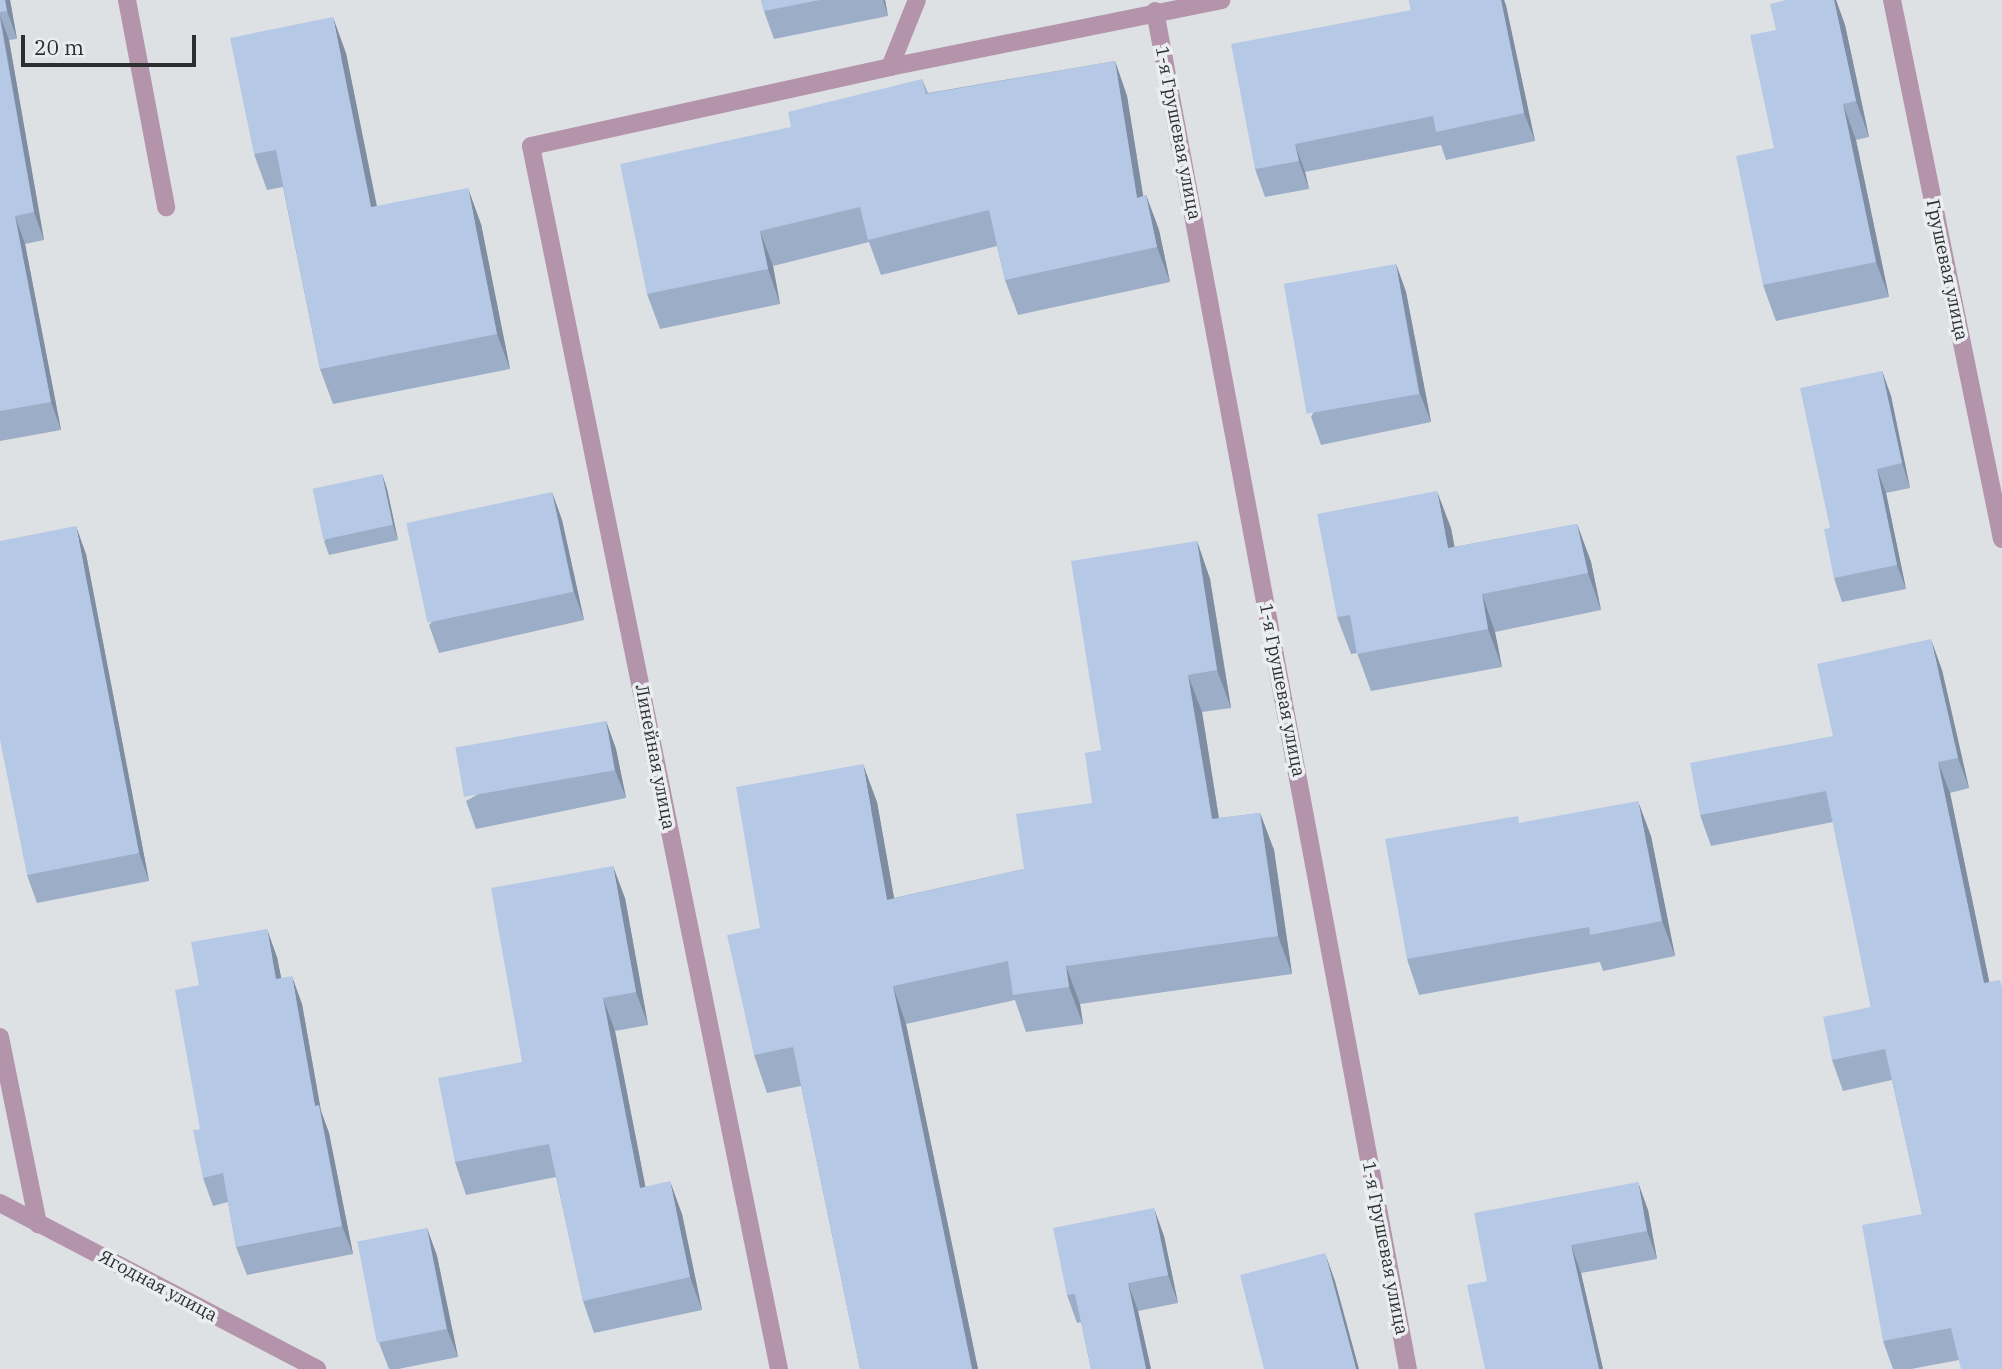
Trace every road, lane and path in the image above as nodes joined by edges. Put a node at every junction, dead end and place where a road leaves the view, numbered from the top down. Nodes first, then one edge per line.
1 (127, 0) edge
2 (917, 0) edge
3 (1221, 0) edge
4 (1892, 0) edge
5 (1155, 11) junction
6 (890, 67) junction
7 (166, 208) dead end
8 (2002, 539) edge
9 (0, 1037) edge
10 (0, 1203) edge
11 (38, 1224) junction
12 (317, 1369) edge
13 (779, 1369) edge
14 (1408, 1369) edge

1 - 7 street
2 - 6 street
3 - 5 street
4 - 8 street, Грушевая улица
5 - 6 street
5 - 14 street, 1-я Грушевая улица
6 - 13 street, Линейная улица
9 - 11 street
10 - 11 street, Ягодная улица
11 - 12 street, Ягодная улица

